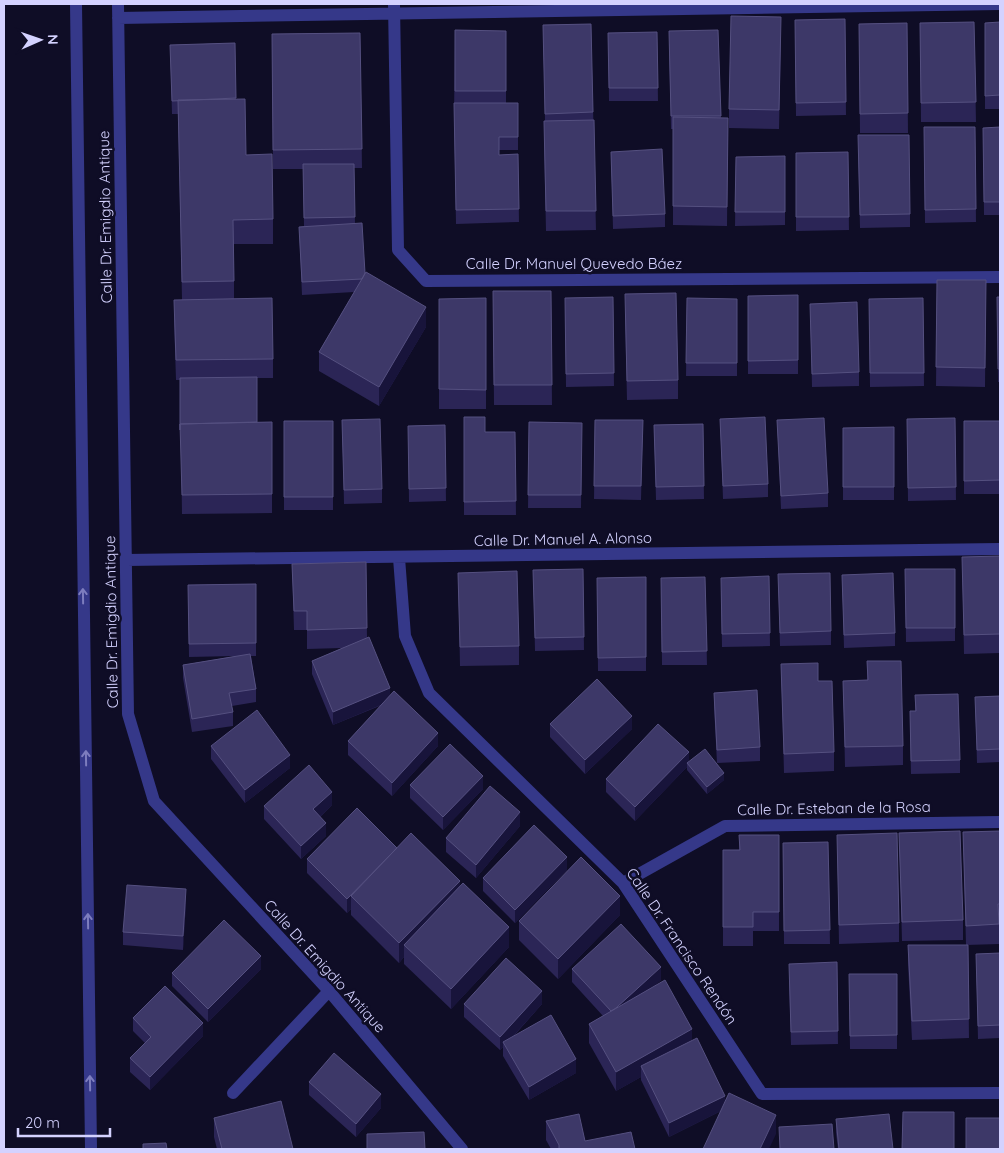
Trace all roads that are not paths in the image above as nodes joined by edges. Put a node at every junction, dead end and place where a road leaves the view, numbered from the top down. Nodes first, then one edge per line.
1 (76, 4) edge
2 (118, 4) edge
3 (1000, 4) edge
4 (394, 8) edge
5 (118, 18) junction
6 (1000, 277) edge
7 (1000, 549) edge
8 (399, 558) junction
9 (126, 560) junction
10 (1000, 822) edge
11 (624, 883) junction
12 (329, 991) junction
13 (1000, 1092) edge
14 (233, 1093) dead end
15 (91, 1149) edge
16 (462, 1149) edge

15 -> 1 street
2 - 5 street, Calle Dr. Emigdio Antique
3 - 4 street
4 - 5 street
4 - 6 street, Calle Dr. Manuel Quevedo Báez
5 - 9 street, Calle Dr. Emigdio Antique
7 - 8 street, Calle Dr. Manuel A. Alonso
8 - 9 street, Calle Dr. Manuel A. Alonso
8 - 11 street, Calle Dr. Francisco Rendón
9 - 12 street, Calle Dr. Emigdio Antique
10 - 11 street, Calle Dr. Esteban de la Rosa
11 - 13 street, Calle Dr. Francisco Rendón
12 - 14 street
12 - 16 street, Calle Dr. Emigdio Antique

